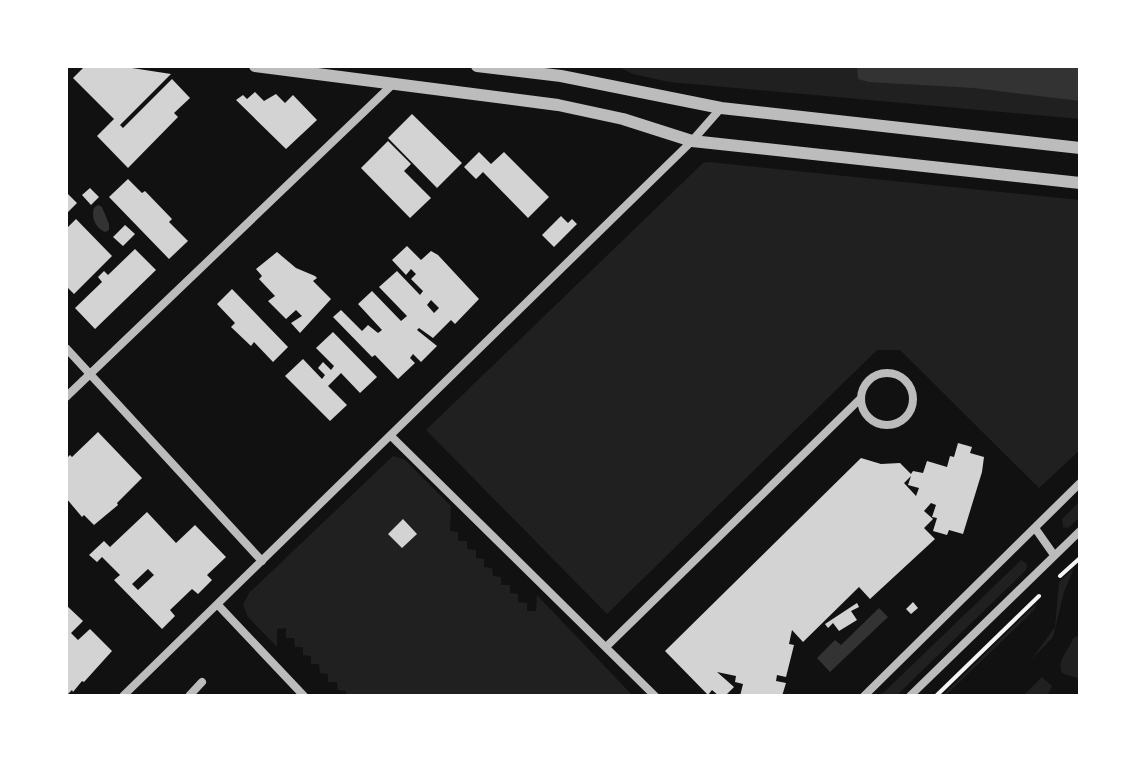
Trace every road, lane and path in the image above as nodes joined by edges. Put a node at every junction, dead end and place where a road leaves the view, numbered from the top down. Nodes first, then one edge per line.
1 (255, 66) edge
2 (477, 66) edge
3 (393, 84) junction
4 (721, 108) junction
5 (692, 141) junction
6 (1080, 148) edge
7 (1080, 183) edge
8 (66, 348) edge
9 (90, 374) junction
10 (66, 397) edge
11 (861, 398) junction
12 (391, 436) junction
13 (1080, 483) edge
14 (1035, 528) junction
15 (1080, 531) edge
16 (1054, 555) junction
17 (1080, 558) edge
18 (262, 561) junction
19 (1060, 576) dead end
20 (1039, 596) dead end
21 (218, 605) junction
22 (606, 647) junction
23 (202, 682) dead end
24 (123, 696) edge
25 (189, 696) edge
26 (304, 696) edge
27 (655, 696) edge
28 (864, 696) edge
29 (910, 696) edge
30 (936, 696) edge

1 - 3 street
2 - 4 street
3 - 5 street
3 - 9 street
4 - 5 street
4 - 6 street
5 - 7 street
5 - 12 street
8 - 9 street
9 - 10 street
9 - 18 street
11 - 11 street
11 - 22 street
12 - 18 street
12 - 22 street
13 - 14 street
14 - 16 street
14 - 28 street
15 - 16 street
16 - 29 street
17 - 19 path
18 - 21 street
20 - 30 path
21 - 24 street
21 - 26 street
22 - 27 street
23 - 25 street

